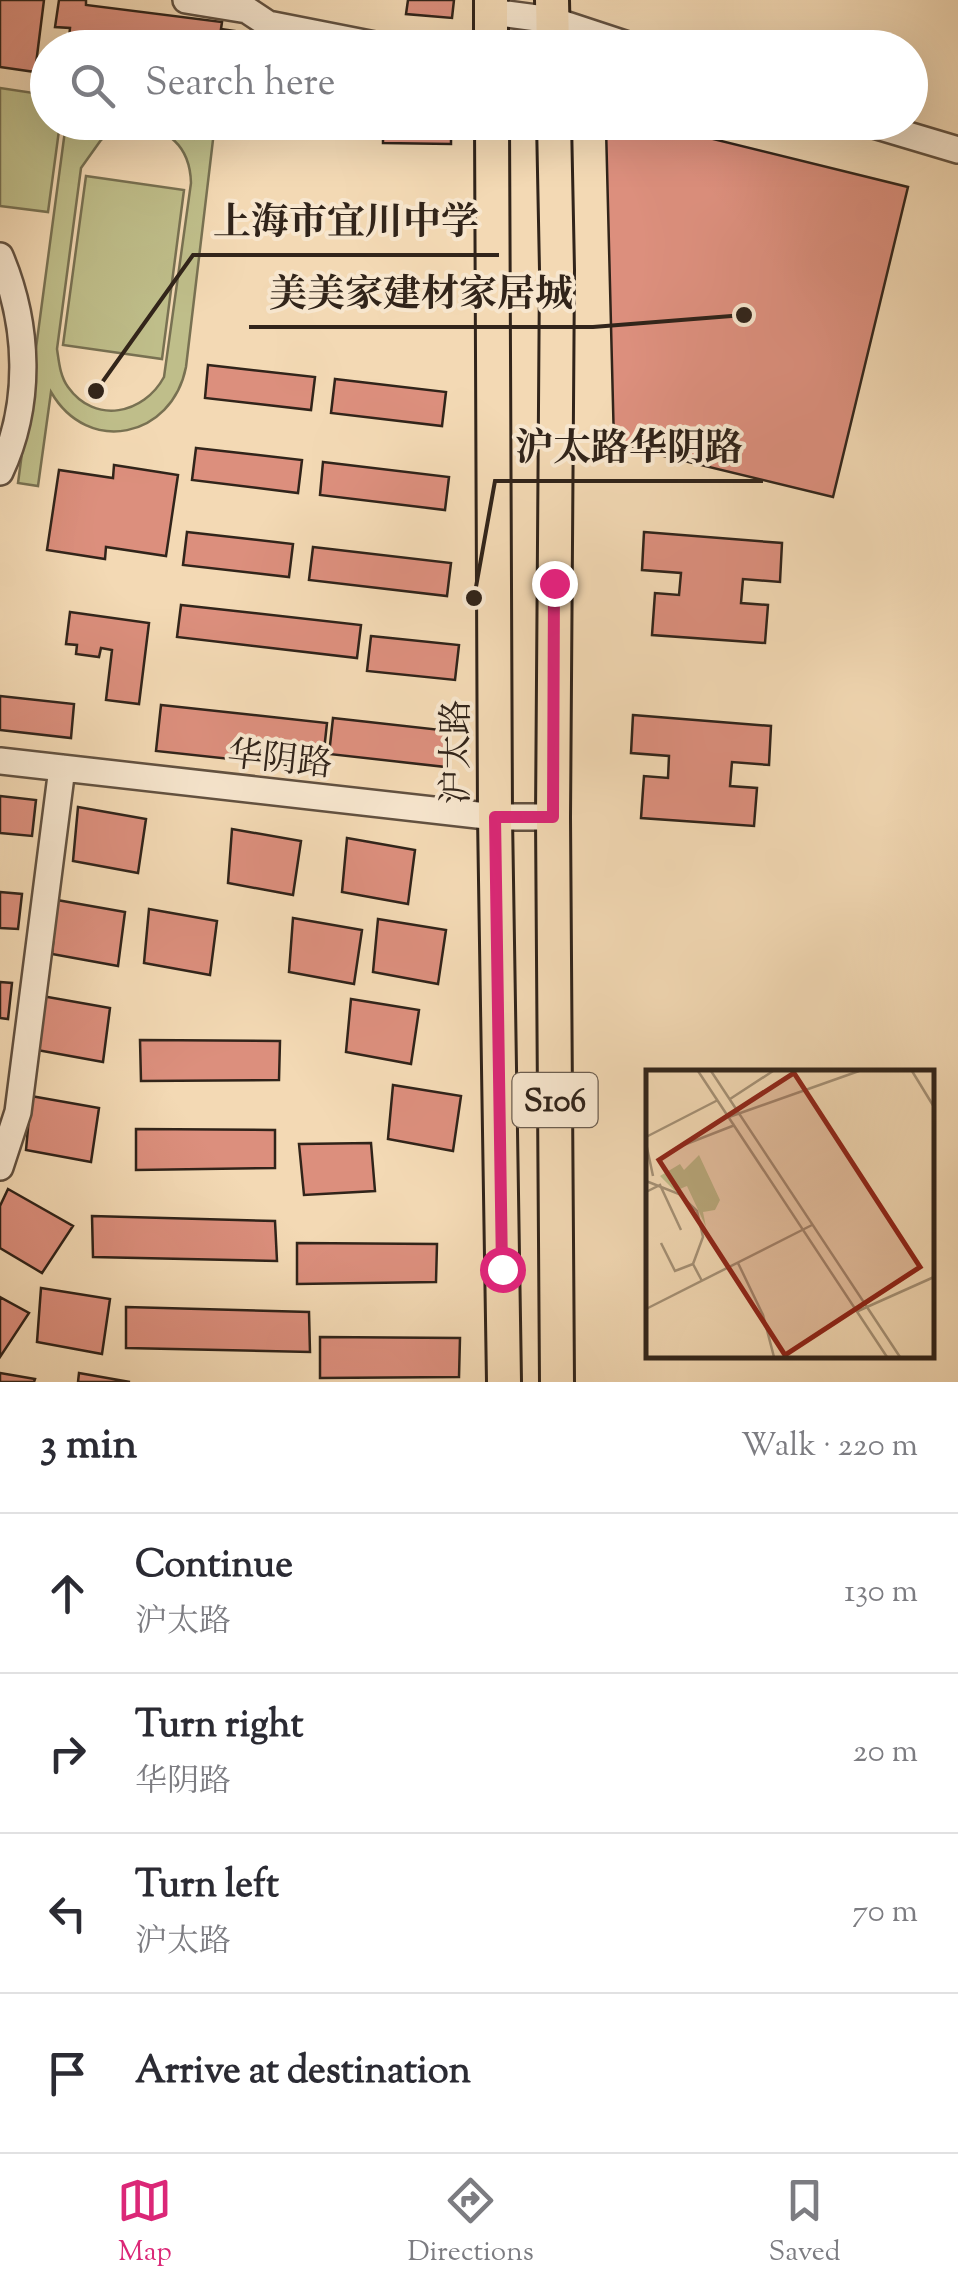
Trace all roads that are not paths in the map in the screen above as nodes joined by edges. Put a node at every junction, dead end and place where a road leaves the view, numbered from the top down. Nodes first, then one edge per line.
1 (186, 0) edge
2 (491, 6) edge
3 (552, 22) edge
4 (298, 30) edge
5 (578, 30) edge
6 (492, 140) edge
7 (554, 140) edge
8 (924, 140) edge
9 (958, 150) edge
10 (0, 256) edge
11 (0, 472) edge
12 (0, 761) edge
13 (62, 768) junction
14 (495, 817) junction
15 (553, 817) junction
16 (0, 1167) edge
17 (504, 1382) edge
18 (557, 1382) edge

1 - 4 street
2 - 3 street
3 - 5 street
6 - 14 main road, 沪太路 / S106
7 - 15 main road, S106
8 - 9 street
10 - 11 street
12 - 13 street, 华阴路
13 - 14 street, 华阴路
13 - 16 street
14 - 15 street, 华阴路
14 - 17 main road, 沪太路 / S106
15 - 18 main road, S106

